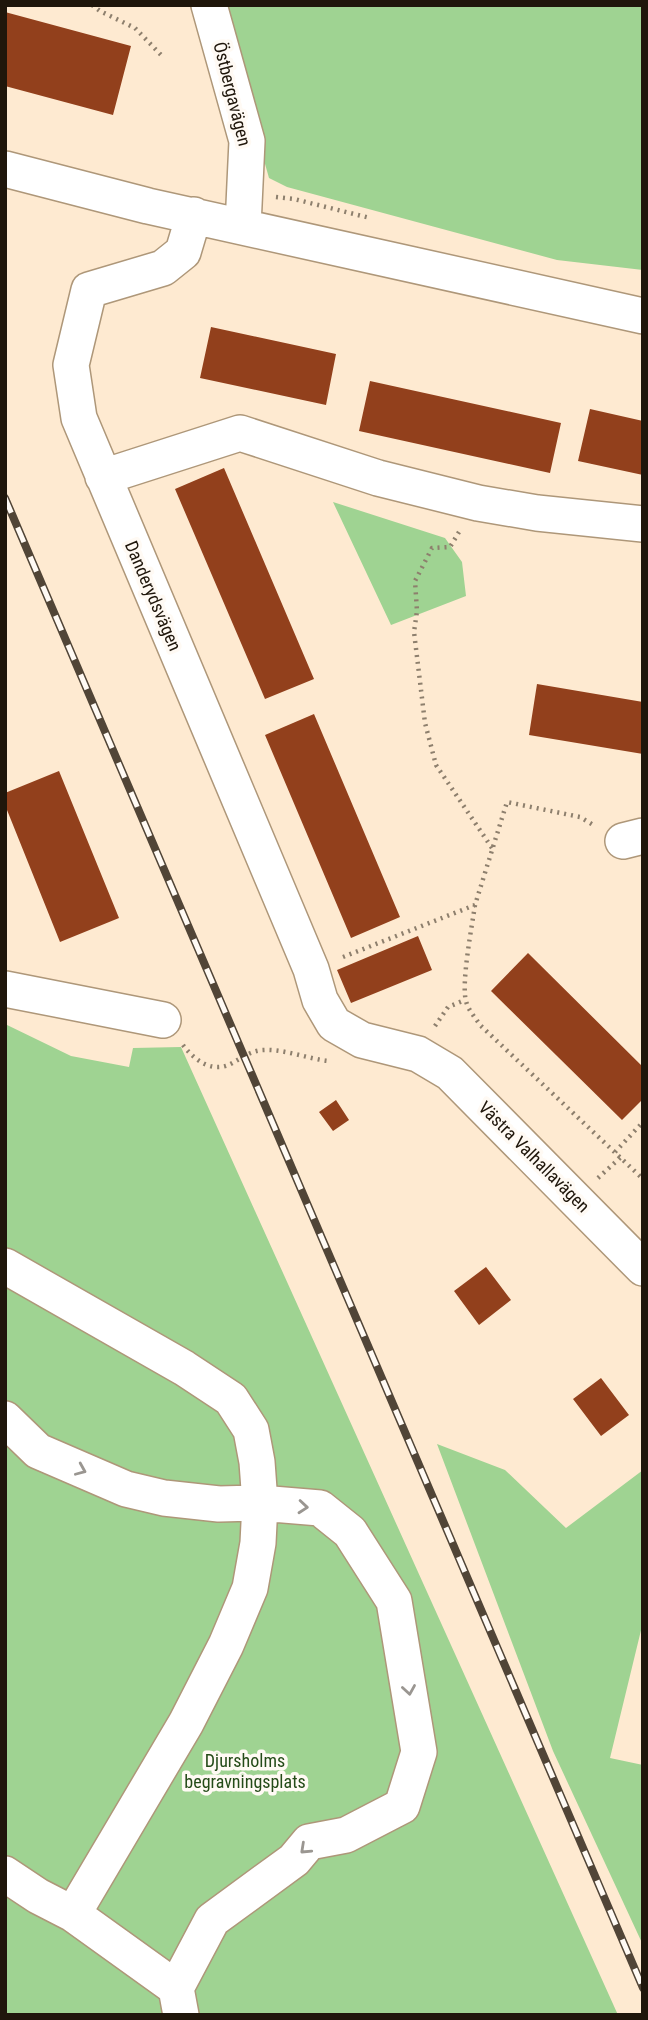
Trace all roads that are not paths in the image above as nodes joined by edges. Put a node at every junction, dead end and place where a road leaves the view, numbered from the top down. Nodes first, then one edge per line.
1 (209, 5) edge
2 (5, 169) edge
3 (194, 215) junction
4 (243, 226) junction
5 (643, 316) edge
6 (103, 477) junction
7 (643, 524) edge
8 (5, 989) edge
9 (163, 1020) road end
10 (334, 1024) joint
11 (5, 1266) edge
12 (643, 1268) edge
13 (5, 1419) edge
14 (22, 1453) edge
15 (260, 1503) junction
16 (5, 1874) edge
17 (73, 1914) junction
18 (178, 2002) edge

1 - 4 street, Östbergavägen
2 - 3 street
3 - 4 street
3 - 6 street, Danderydsvägen
4 - 5 street
6 - 7 street
6 - 10 street, Danderydsvägen
8 - 9 street
10 - 12 street, Västra Valhallavägen
11 - 15 street
13 - 14 street
14 -> 15 street
15 - 17 street
15 -> 18 street
16 - 17 street
17 - 18 street

